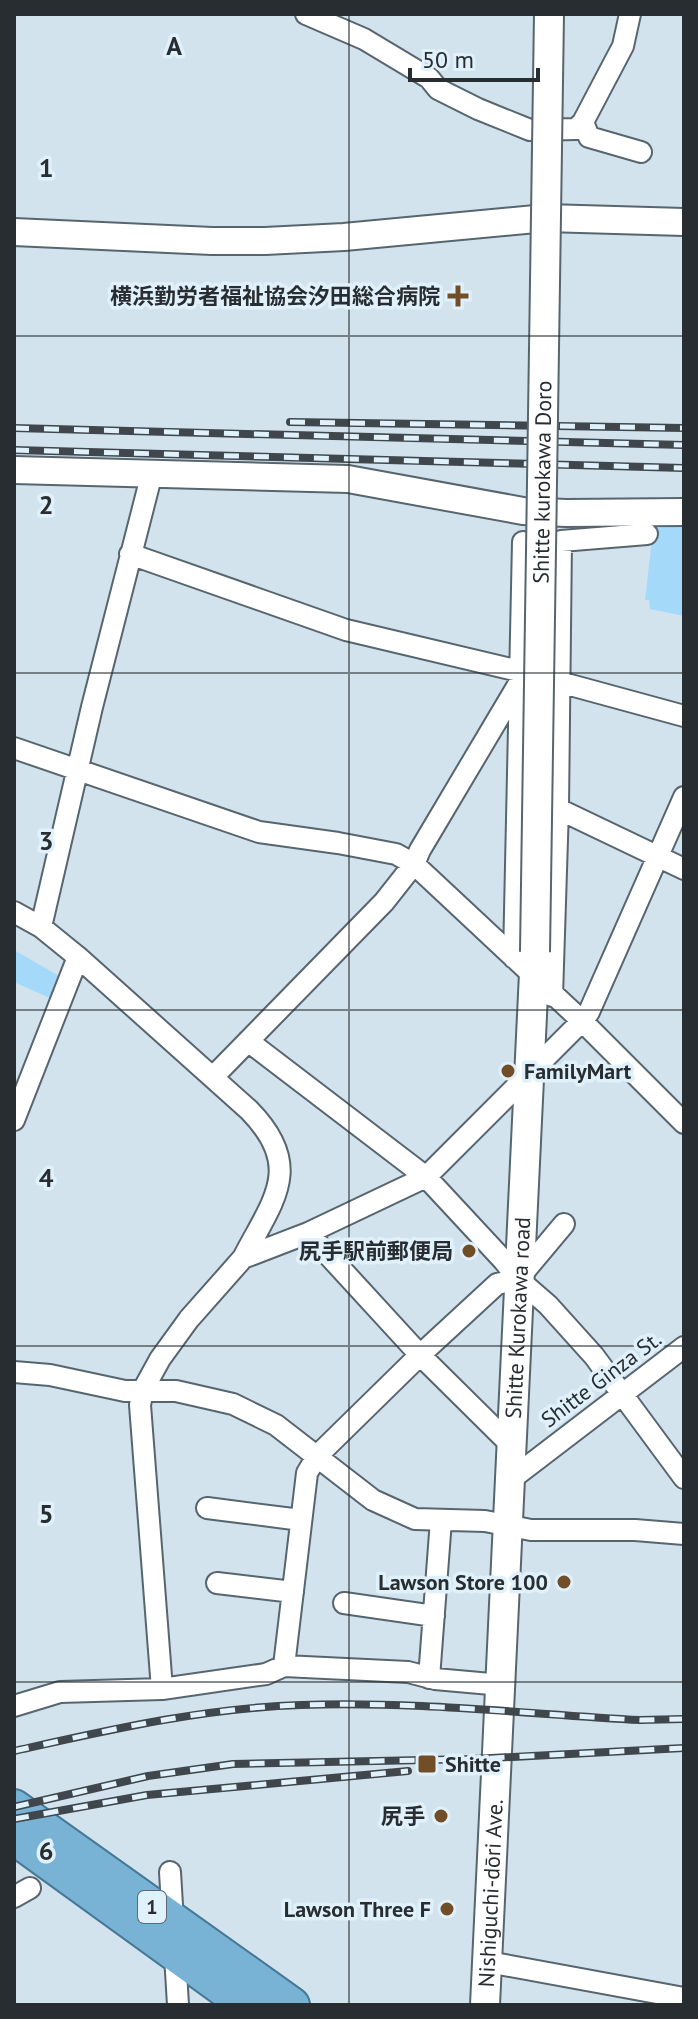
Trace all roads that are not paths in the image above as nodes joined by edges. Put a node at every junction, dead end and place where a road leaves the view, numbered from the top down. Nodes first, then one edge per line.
1 (306, 14) edge
2 (549, 14) edge
3 (630, 14) edge
4 (583, 122) junction
5 (641, 152) dead end
6 (546, 218) junction
7 (684, 222) edge
8 (14, 232) edge
9 (14, 470) edge
10 (152, 473) junction
11 (543, 512) junction
12 (683, 512) edge
13 (647, 534) dead end
14 (523, 542) dead end
15 (130, 554) junction
16 (519, 678) junction
17 (560, 685) junction
18 (684, 716) edge
19 (14, 748) edge
20 (79, 770) junction
21 (519, 791) junction
22 (684, 797) edge
23 (558, 808) junction
24 (658, 854) junction
25 (414, 864) junction
26 (684, 869) edge
27 (14, 912) edge
28 (41, 927) junction
29 (78, 957) junction
30 (534, 971) junction
31 (582, 1021) junction
32 (248, 1041) junction
33 (213, 1077) junction
34 (529, 1077) junction
35 (14, 1120) edge
36 (684, 1123) edge
37 (426, 1177) junction
38 (564, 1224) dead end
39 (308, 1233) junction
40 (243, 1258) junction
41 (518, 1279) junction
42 (684, 1347) edge
43 (420, 1355) junction
44 (14, 1372) edge
45 (143, 1390) junction
46 (623, 1394) junction
47 (511, 1445) junction
48 (317, 1456) junction
49 (684, 1478) edge
50 (510, 1480) junction
51 (207, 1508) dead end
52 (301, 1520) junction
53 (441, 1520) junction
54 (508, 1527) junction
55 (684, 1534) edge
56 (217, 1583) dead end
57 (293, 1592) junction
58 (344, 1603) dead end
59 (434, 1616) junction
60 (284, 1666) junction
61 (429, 1678) junction
62 (502, 1685) junction
63 (162, 1689) junction
64 (14, 1706) edge
65 (14, 1807) edge
66 (14, 1837) edge
67 (170, 1872) dead end
68 (174, 1939) junction
69 (488, 1962) junction
70 (683, 1999) edge
71 (178, 2005) edge
72 (246, 2005) edge
73 (292, 2005) edge
74 (485, 2005) edge

1 - 4 street
2 - 6 main road, Shitte kurokawa Doro, bridge
3 - 4 street
4 - 5 street
6 - 7 street
6 - 8 street
6 - 11 main road, Shitte kurokawa Doro, bridge
9 - 10 street
10 - 11 street
10 - 15 street
11 - 12 street
11 - 30 main road, Shitte kurokawa Doro, bridge
13 - 17 street
14 - 16 street
15 - 16 street
15 - 20 street
16 - 17 street
16 - 21 street
16 - 25 street
17 - 18 street
17 - 23 street
19 - 20 street
20 - 25 street
20 - 28 street
21 - 23 street
21 - 30 street
22 - 24 street
23 - 24 street
23 - 30 street
24 - 26 street
24 - 31 street
25 - 30 street
25 - 32 street
27 - 28 street
28 - 29 street
29 - 33 street
29 - 35 street
30 - 31 street
30 - 34 main road, Shitte Kurokawa road
31 - 34 street
31 - 36 street
32 - 33 street
32 - 37 street
33 - 40 street
34 - 37 street
34 - 41 main road, Shitte Kurokawa road
37 - 39 street
37 - 41 street
38 - 41 street
39 - 40 street
39 - 43 street
40 - 45 street
41 - 43 street
41 - 46 street
41 - 47 main road, Shitte Kurokawa road
42 - 46 street, Shitte Ginza St.
43 - 47 street
43 - 48 street
44 - 45 street
45 - 48 street
45 - 63 street
46 - 49 street
46 - 50 street, Shitte Ginza St.
47 - 50 main road, Shitte Kurokawa road
48 - 52 street
48 - 53 street
50 - 54 main road, Shitte Kurokawa road
51 - 52 street
52 - 57 street
53 - 54 street
53 - 59 street
54 - 55 street
54 - 62 main road, Shitte Kurokawa road
56 - 57 street
57 - 60 street
58 - 59 street
59 - 61 street
60 - 61 street
60 - 63 street
61 - 62 street
62 - 69 main road, Nishiguchi-dōri Ave.
63 - 64 street
65 - 68 highway, 1
66 - 68 highway, 1
67 - 68 street
68 - 71 street
68 - 72 highway, 1
68 - 73 highway, 1
69 - 70 street
69 - 74 main road, Nishiguchi-dōri Ave.

